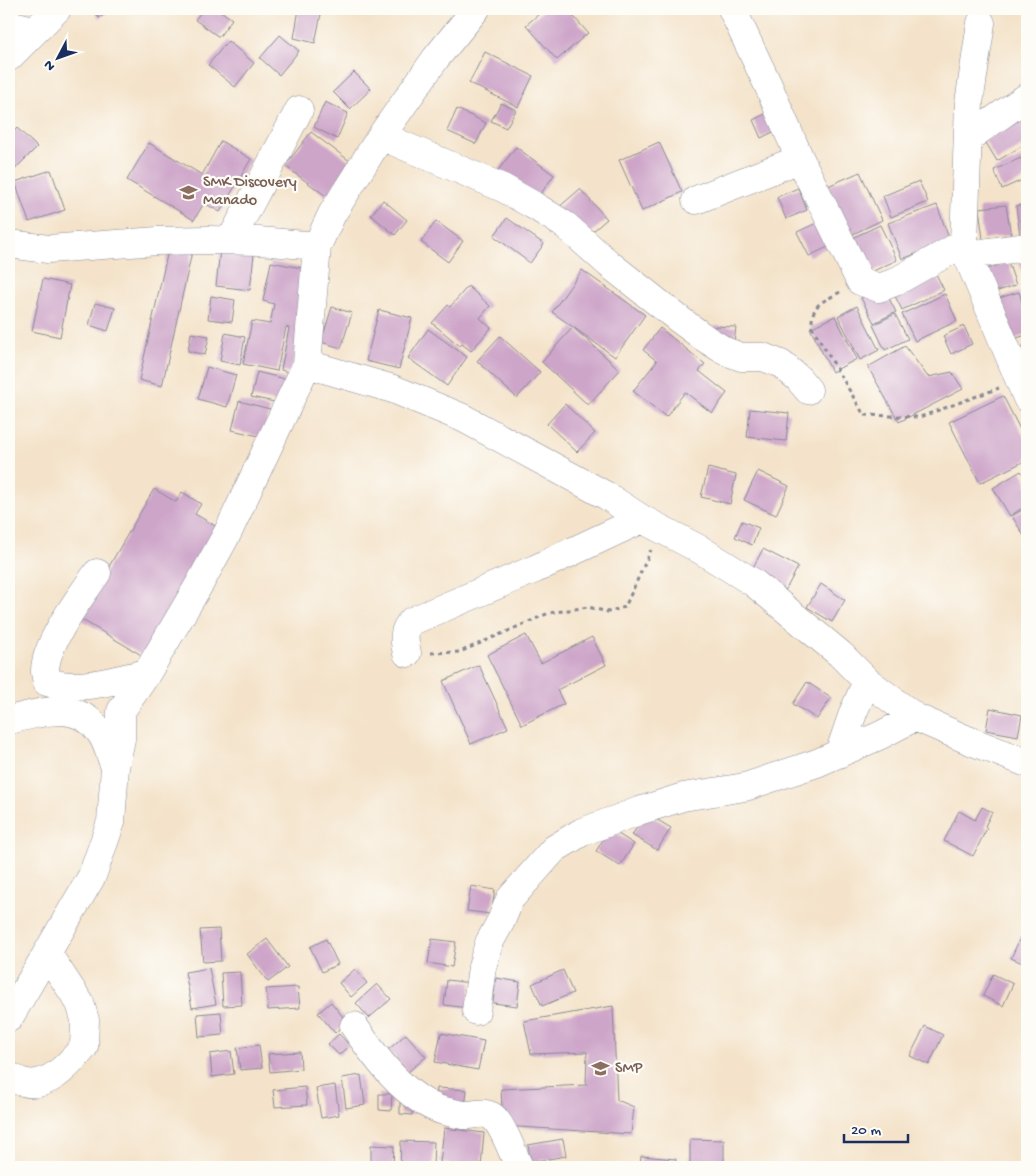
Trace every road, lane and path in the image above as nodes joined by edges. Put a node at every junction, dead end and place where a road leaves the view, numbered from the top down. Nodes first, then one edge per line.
1 (57, 9) edge
2 (476, 9) edge
3 (732, 9) edge
4 (981, 22) dead end
5 (21, 27) edge
6 (9, 57) edge
7 (1027, 97) edge
8 (299, 110) dead end
9 (381, 136) junction
10 (968, 138) junction
11 (800, 158) junction
12 (696, 200) dead end
13 (231, 240) junction
14 (9, 244) edge
15 (318, 246) junction
16 (1027, 247) edge
17 (965, 249) junction
18 (860, 281) junction
19 (307, 364) junction
20 (808, 390) dead end
21 (1023, 390) edge
22 (652, 524) junction
23 (97, 574) dead end
24 (408, 653) joint
25 (147, 673) junction
26 (867, 681) junction
27 (915, 717) junction
28 (9, 720) edge
29 (839, 754) junction
30 (1027, 763) edge
31 (115, 767) junction
32 (47, 953) junction
33 (476, 1011) dead end
34 (9, 1018) edge
35 (354, 1026) dead end
36 (9, 1076) edge
37 (519, 1167) edge

1 - 5 street
2 - 9 street
3 - 11 street
4 - 10 street
5 - 6 street
7 - 10 street
8 - 13 street
9 - 15 street
9 - 20 street
10 - 17 street
11 - 12 street
11 - 18 street
13 - 14 street
13 - 15 street
15 - 19 street
16 - 17 street
17 - 18 street
17 - 21 street
18 - 21 path
19 - 22 street
19 - 25 street
22 - 24 street
22 - 24 path
22 - 26 street
23 - 25 street
25 - 31 street
26 - 27 street
26 - 29 street
27 - 29 street
27 - 30 street
28 - 31 street
29 - 33 street
31 - 32 street
32 - 34 street
32 - 36 street
35 - 37 street

